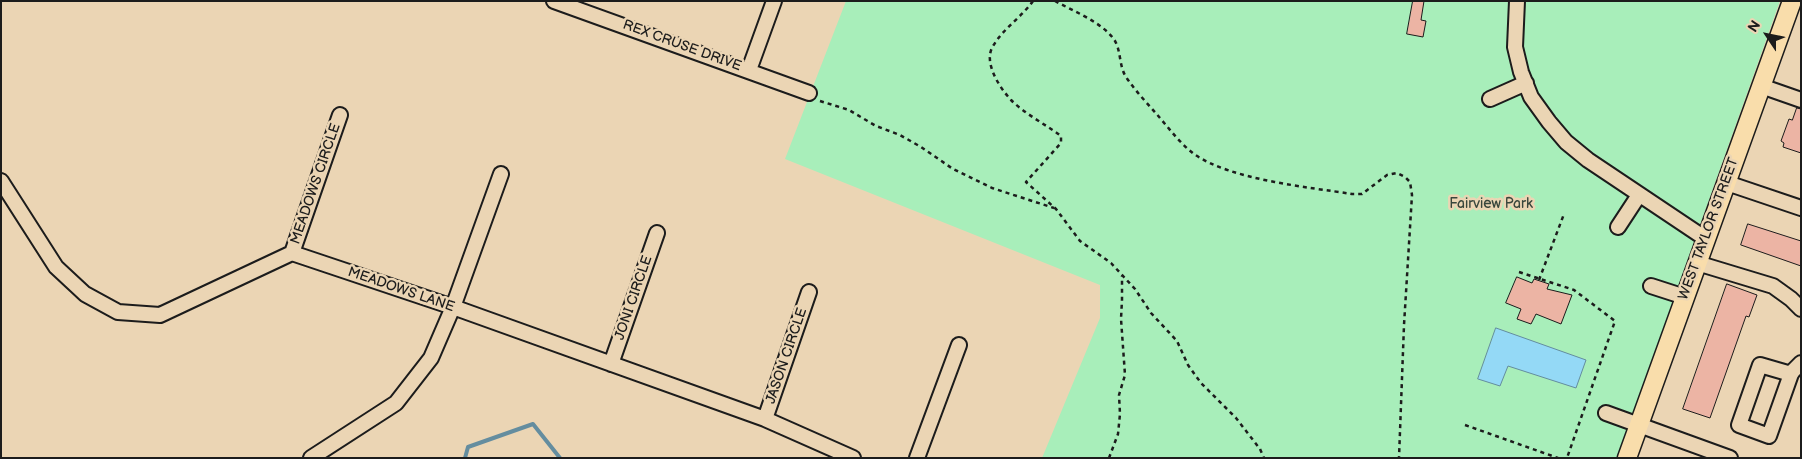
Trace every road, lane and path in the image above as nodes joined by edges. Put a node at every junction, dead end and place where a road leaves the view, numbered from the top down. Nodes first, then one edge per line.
1 (554, 1) edge
2 (774, 1) edge
3 (1033, 1) edge
4 (1055, 1) edge
5 (1517, 1) edge
6 (1792, 1) edge
7 (749, 70) junction
8 (1526, 83) junction
9 (1761, 86) junction
10 (809, 93) joint
11 (1490, 99) dead end
12 (1801, 100) edge
13 (340, 115) dead end
14 (501, 174) dead end
15 (1, 181) edge
16 (1727, 183) junction
17 (1639, 195) junction
18 (1801, 208) edge
19 (1056, 209) junction
20 (1564, 214) dead end
21 (1618, 227) dead end
22 (657, 233) dead end
23 (1706, 239) junction
24 (292, 253) junction
25 (1697, 263) junction
26 (1519, 272) dead end
27 (1122, 275) junction
28 (1539, 280) junction
29 (1652, 286) dead end
30 (809, 292) dead end
31 (1684, 297) junction
32 (453, 307) junction
33 (1801, 309) edge
34 (959, 346) dead end
35 (612, 364) junction
36 (1801, 364) edge
37 (1791, 374) junction
38 (1606, 413) dead end
39 (764, 419) junction
40 (1639, 424) junction
41 (1464, 425) dead end
42 (311, 458) edge
43 (853, 458) edge
44 (917, 458) edge
45 (1110, 458) edge
46 (1264, 458) edge
47 (1399, 458) edge
48 (1558, 458) edge
49 (1567, 458) edge
50 (1627, 458) edge
51 (1730, 458) edge

1 - 7 street, REX CRUSE DRIVE
2 - 7 street
3 - 19 path
4 - 47 path
5 - 8 street
6 - 9 main road, WEST TAYLOR STREET
7 - 10 street, REX CRUSE DRIVE
8 - 11 street
8 - 17 street
9 - 12 street
9 - 16 main road, WEST TAYLOR STREET
10 - 19 path
13 - 24 street, MEADOWS CIRCLE
14 - 32 street
15 - 24 street
16 - 18 street
16 - 23 main road, WEST TAYLOR STREET
17 - 21 street
17 - 23 street
19 - 27 path
20 - 28 path
22 - 35 street, JONI CIRCLE
23 - 25 main road, WEST TAYLOR STREET
24 - 32 street, MEADOWS LANE
25 - 31 main road, WEST TAYLOR STREET
25 - 33 street
26 - 28 path
27 - 45 path
27 - 46 path
28 - 49 path
29 - 31 street
30 - 39 street, JASON CIRCLE
31 - 40 main road, WEST TAYLOR STREET
32 - 35 street, MEADOWS LANE
32 - 42 street
34 - 44 street
35 - 39 street, MEADOWS LANE
36 - 37 street
37 - 37 street
38 - 40 street
39 - 43 street, MEADOWS LANE
40 - 50 main road, WEST TAYLOR STREET
40 - 51 street
41 - 48 path

